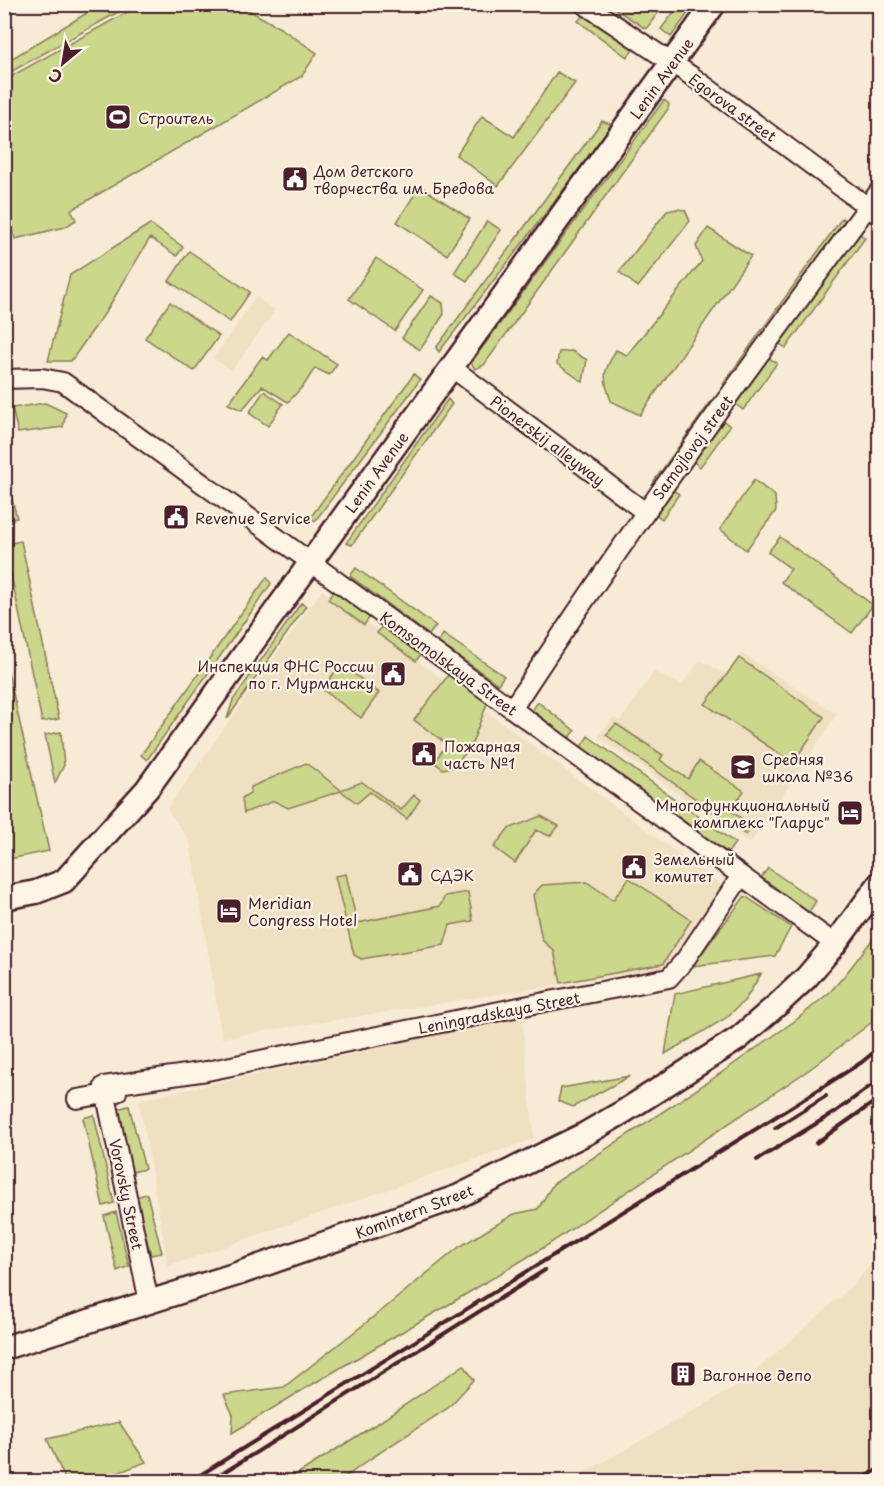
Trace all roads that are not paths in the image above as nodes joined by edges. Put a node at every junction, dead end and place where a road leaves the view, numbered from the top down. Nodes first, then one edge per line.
1 (584, 4) edge
2 (714, 4) edge
3 (672, 63) junction
4 (879, 190) edge
5 (873, 211) edge
6 (452, 367) junction
7 (4, 379) edge
8 (645, 512) junction
9 (311, 563) junction
10 (512, 709) junction
11 (741, 876) junction
12 (879, 883) edge
13 (4, 898) edge
14 (835, 945) junction
15 (105, 1090) junction
16 (77, 1099) dead end
17 (150, 1302) junction
18 (4, 1348) edge

1 - 3 street, Egorova street
2 - 3 main road, Lenin Avenue
3 - 5 street, Egorova street
3 - 6 main road, Lenin Avenue
4 - 5 street, Samojlovoj street
5 - 8 street, Samojlovoj street
6 - 8 street, Pionerskij alleyway
6 - 9 main road, Lenin Avenue
7 - 9 street, Komsomolskaya Street
8 - 10 street, Samojlovoj street
9 - 10 street, Komsomolskaya Street
9 - 13 main road, Lenin Avenue
10 - 11 street, Komsomolskaya Street
11 - 14 street, Komsomolskaya Street
11 - 15 street, Leningradskaya Street
12 - 14 main road, Komintern Street
14 - 17 main road, Komintern Street
15 - 16 street, Leningradskaya Street
15 - 17 street, Vorovsky Street
17 - 18 main road, Komintern Street

